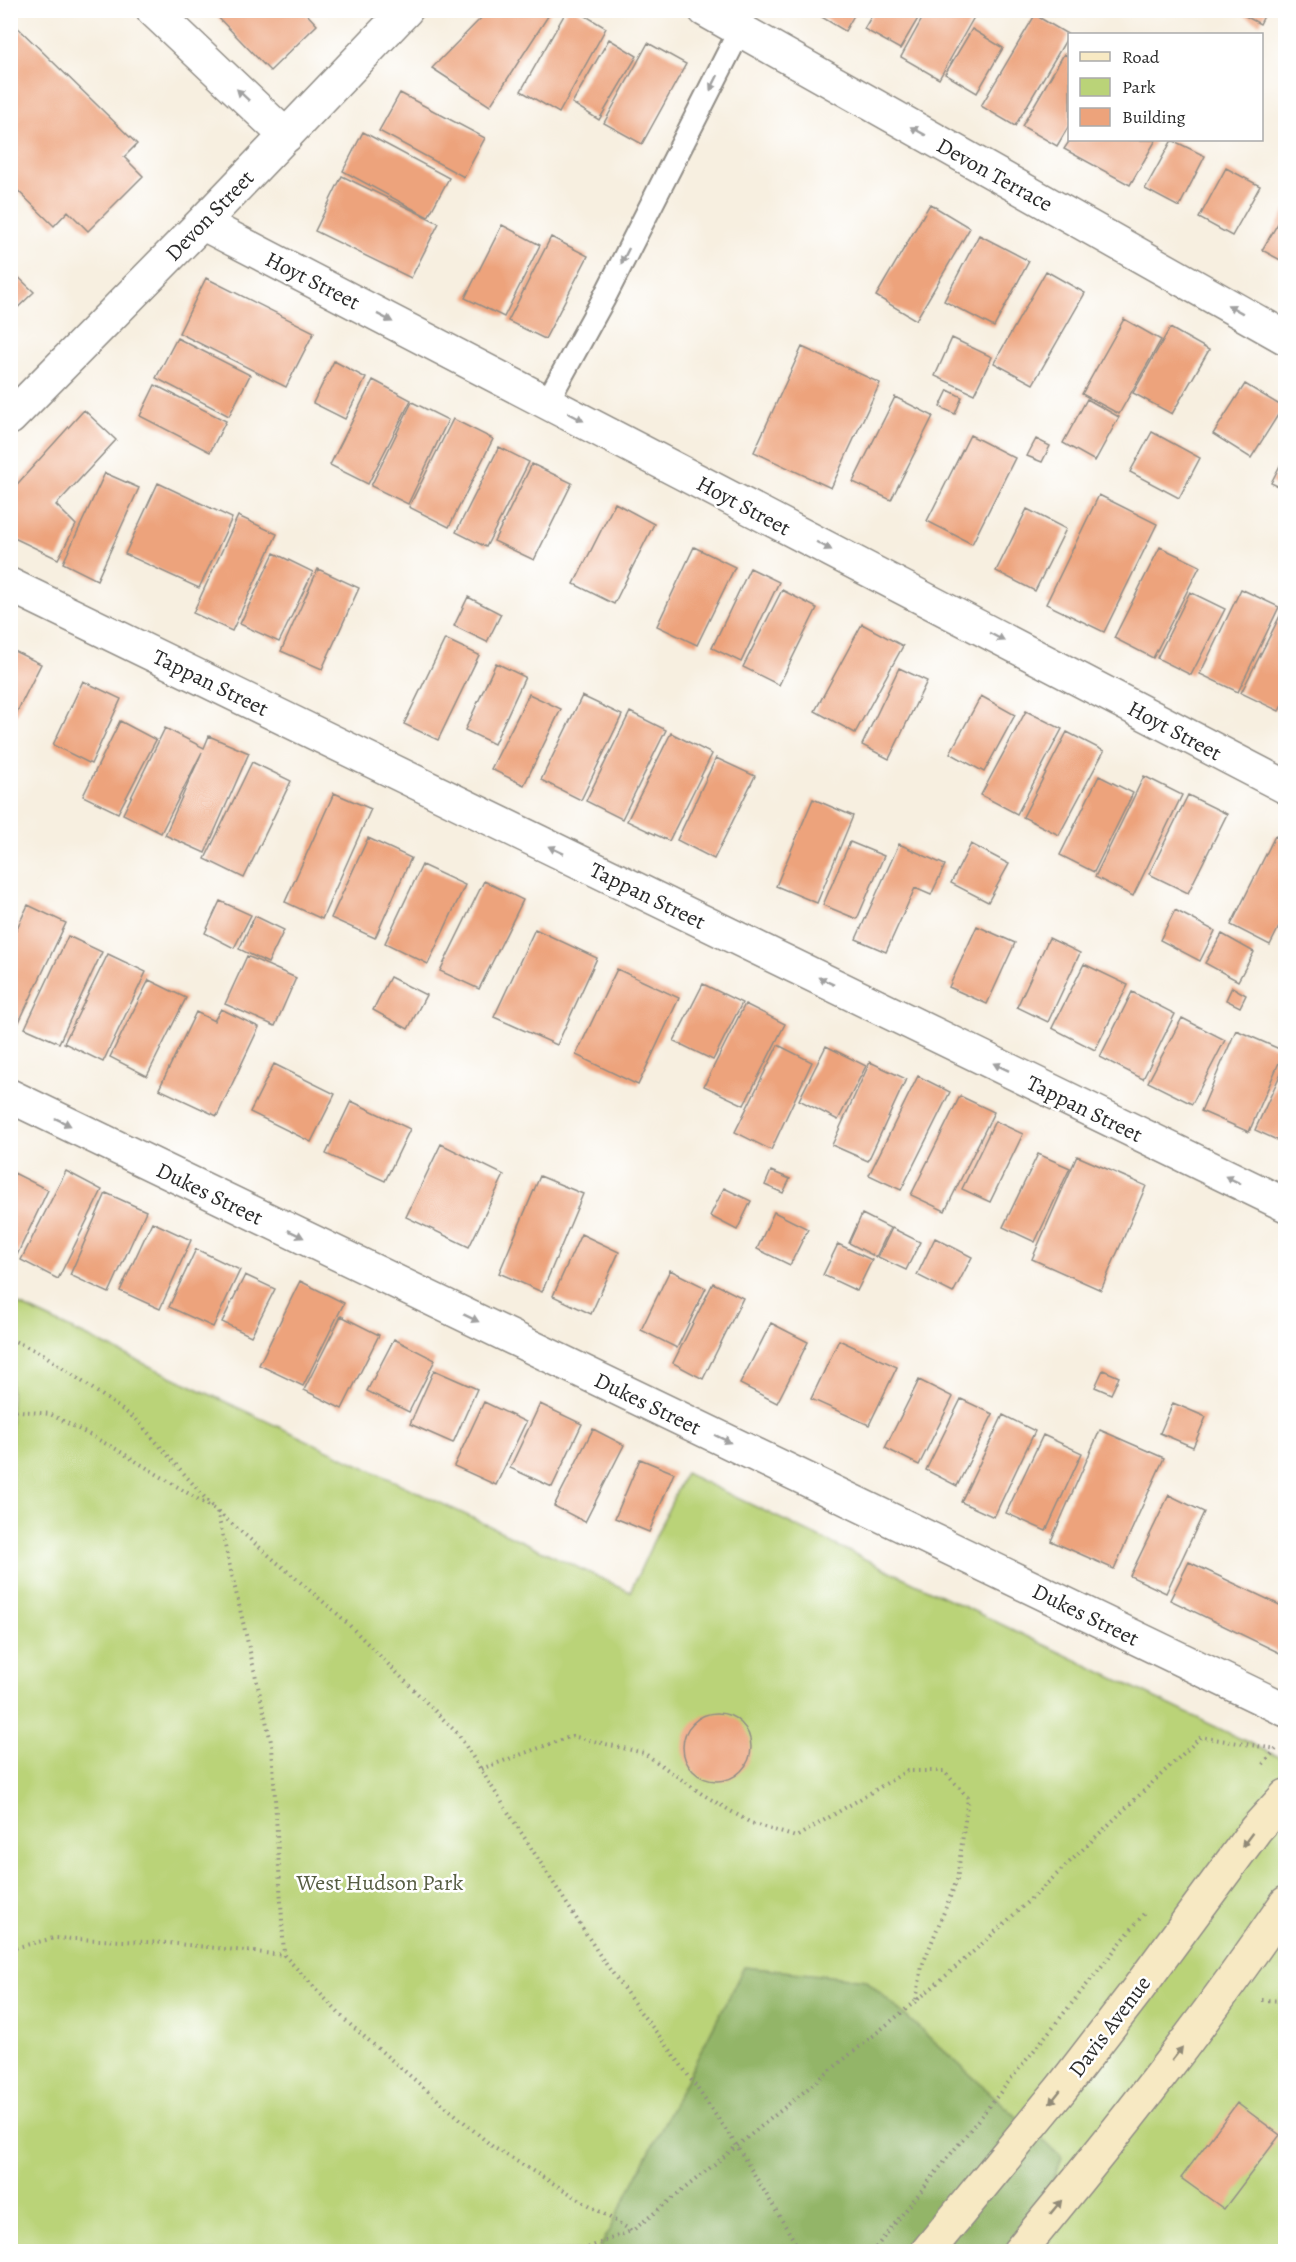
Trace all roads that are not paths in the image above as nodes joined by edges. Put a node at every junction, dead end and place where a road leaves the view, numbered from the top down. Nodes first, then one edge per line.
1 (153, 10) edge
2 (406, 10) edge
3 (705, 10) edge
4 (740, 30) junction
5 (286, 136) junction
6 (202, 223) junction
7 (1286, 338) edge
8 (547, 402) junction
9 (10, 418) edge
10 (10, 585) edge
11 (1286, 787) edge
12 (10, 1096) edge
13 (1286, 1205) edge
14 (1286, 1710) edge
15 (1286, 1796) edge
16 (1286, 1903) edge
17 (927, 2252) edge
18 (1019, 2252) edge

5 -> 1 street
2 - 5 street, Devon Street
3 - 4 street, Devon Terrace
7 -> 4 street, Devon Terrace
4 -> 8 lane
5 - 6 street, Devon Street
6 -> 8 street, Hoyt Street
6 - 9 street, Devon Street
8 -> 11 street, Hoyt Street
13 -> 10 street, Tappan Street
12 -> 14 street, Dukes Street
15 -> 17 street, Davis Avenue
18 -> 16 street

